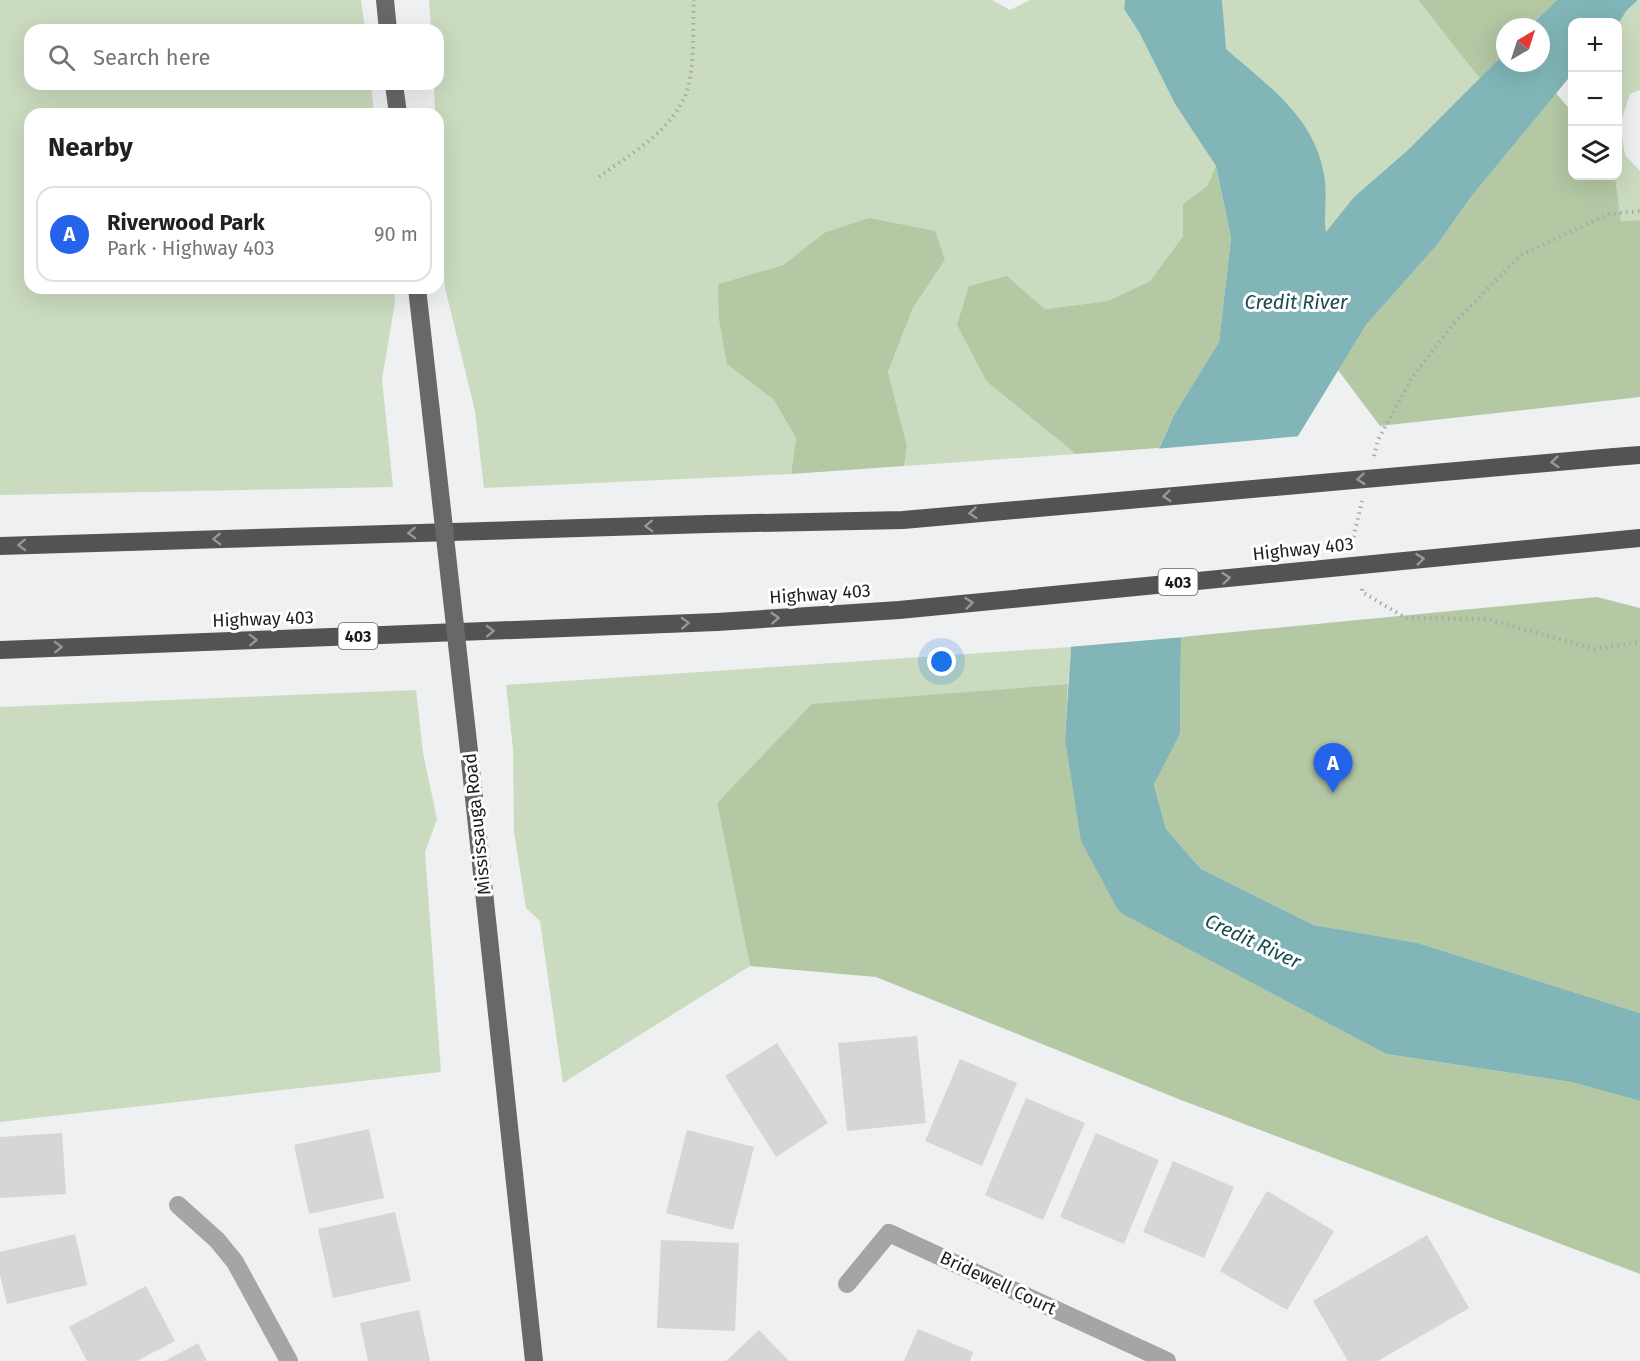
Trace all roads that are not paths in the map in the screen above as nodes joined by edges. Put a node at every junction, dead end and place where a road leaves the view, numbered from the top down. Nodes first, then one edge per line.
1 (385, 0) edge
2 (387, 24) edge
3 (395, 90) edge
4 (397, 108) edge
5 (418, 294) edge
6 (1640, 455) edge
7 (1640, 538) edge
8 (0, 546) edge
9 (0, 650) edge
10 (178, 1205) dead end
11 (847, 1284) dead end
12 (289, 1361) edge
13 (534, 1361) edge
14 (1167, 1361) edge

1 - 2 main road
3 - 4 main road
5 - 13 main road, Mississauga Road, bridge
6 -> 8 highway, bridge
9 -> 7 highway, Highway 403 / 403, bridge
10 - 12 street
11 - 14 street, Bridewell Court

